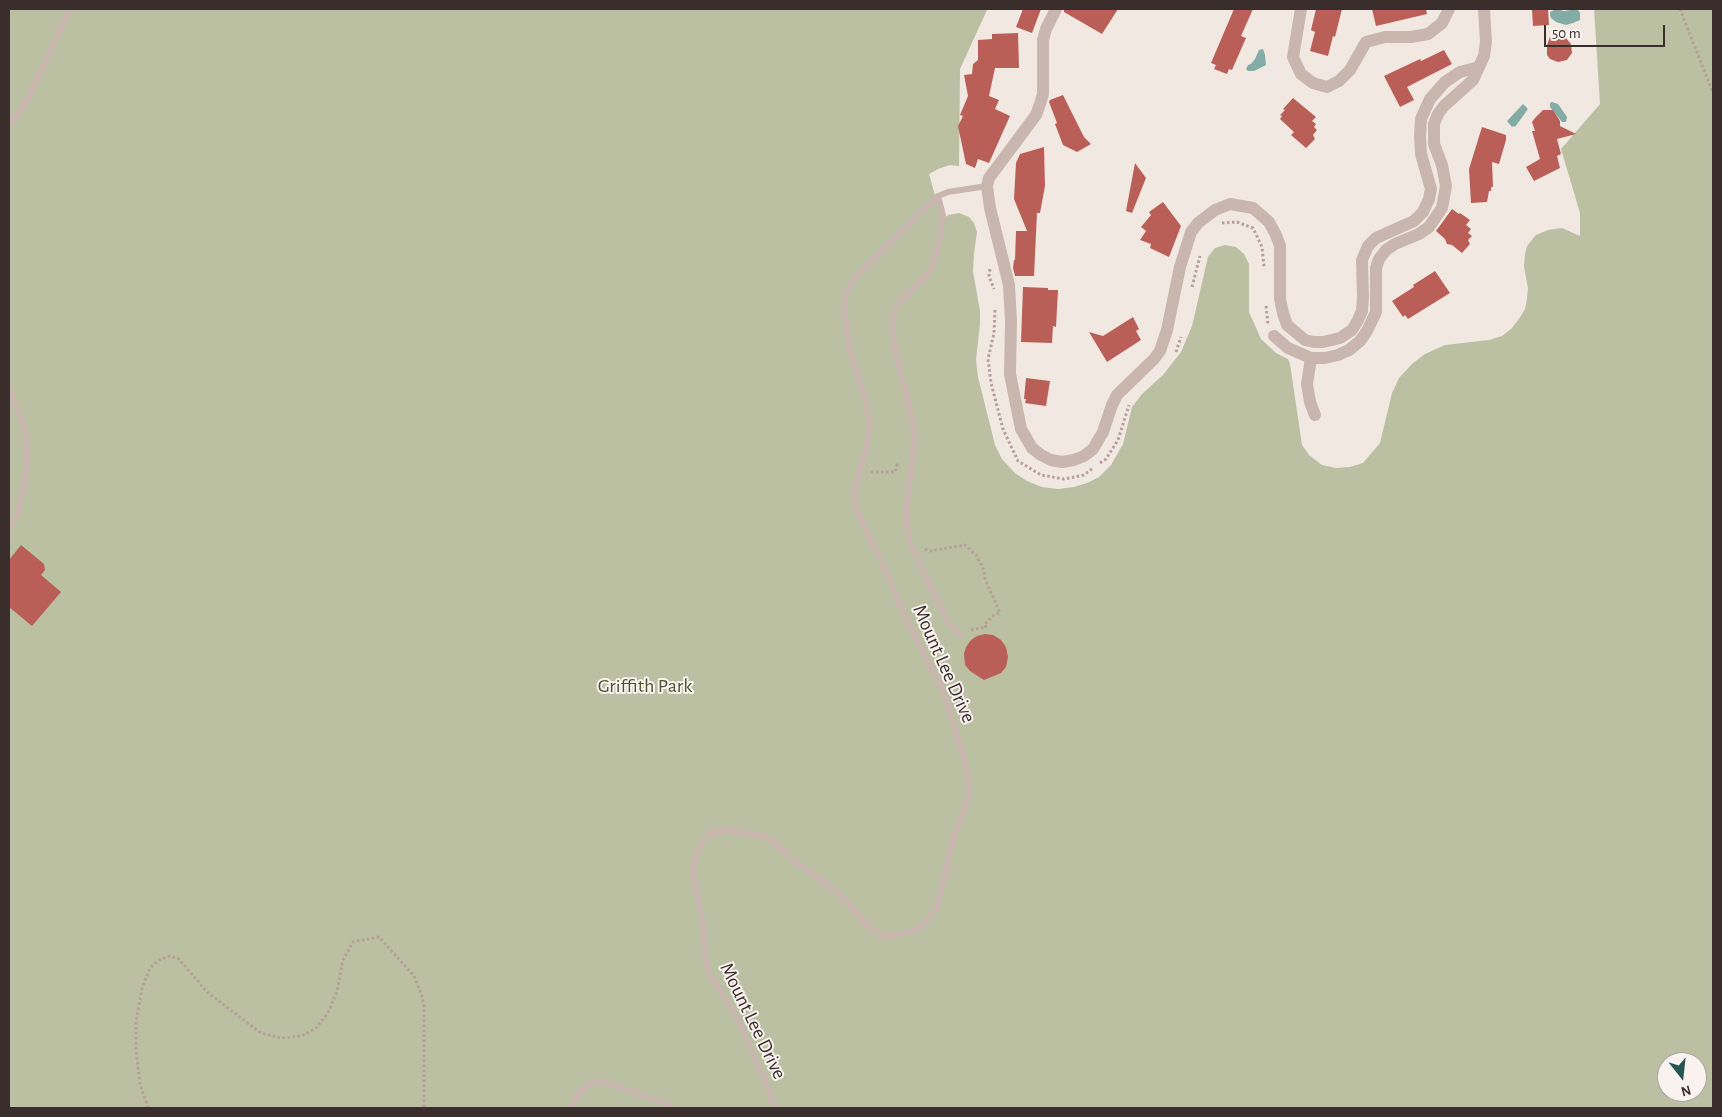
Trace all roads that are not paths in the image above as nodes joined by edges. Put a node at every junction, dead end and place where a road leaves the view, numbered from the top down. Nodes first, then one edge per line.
1 (70, 9) edge
2 (1056, 9) edge
3 (1301, 9) edge
4 (1449, 9) edge
5 (1484, 9) edge
6 (1479, 67) junction
7 (9, 127) edge
8 (987, 186) junction
9 (938, 196) junction
10 (1274, 336) road end
11 (1311, 358) junction
12 (9, 388) edge
13 (1315, 414) dead end
14 (9, 529) edge
15 (960, 635) road end
16 (570, 1108) edge
17 (672, 1108) edge
18 (775, 1108) edge

1 - 7 lane
2 - 8 street
3 - 4 street
5 - 6 street
6 - 8 street
6 - 11 street
8 - 9 lane, Mount Lee Drive
9 - 15 lane
9 - 18 lane, Mount Lee Drive
10 - 11 street
11 - 13 street
12 - 14 lane
16 - 17 lane

